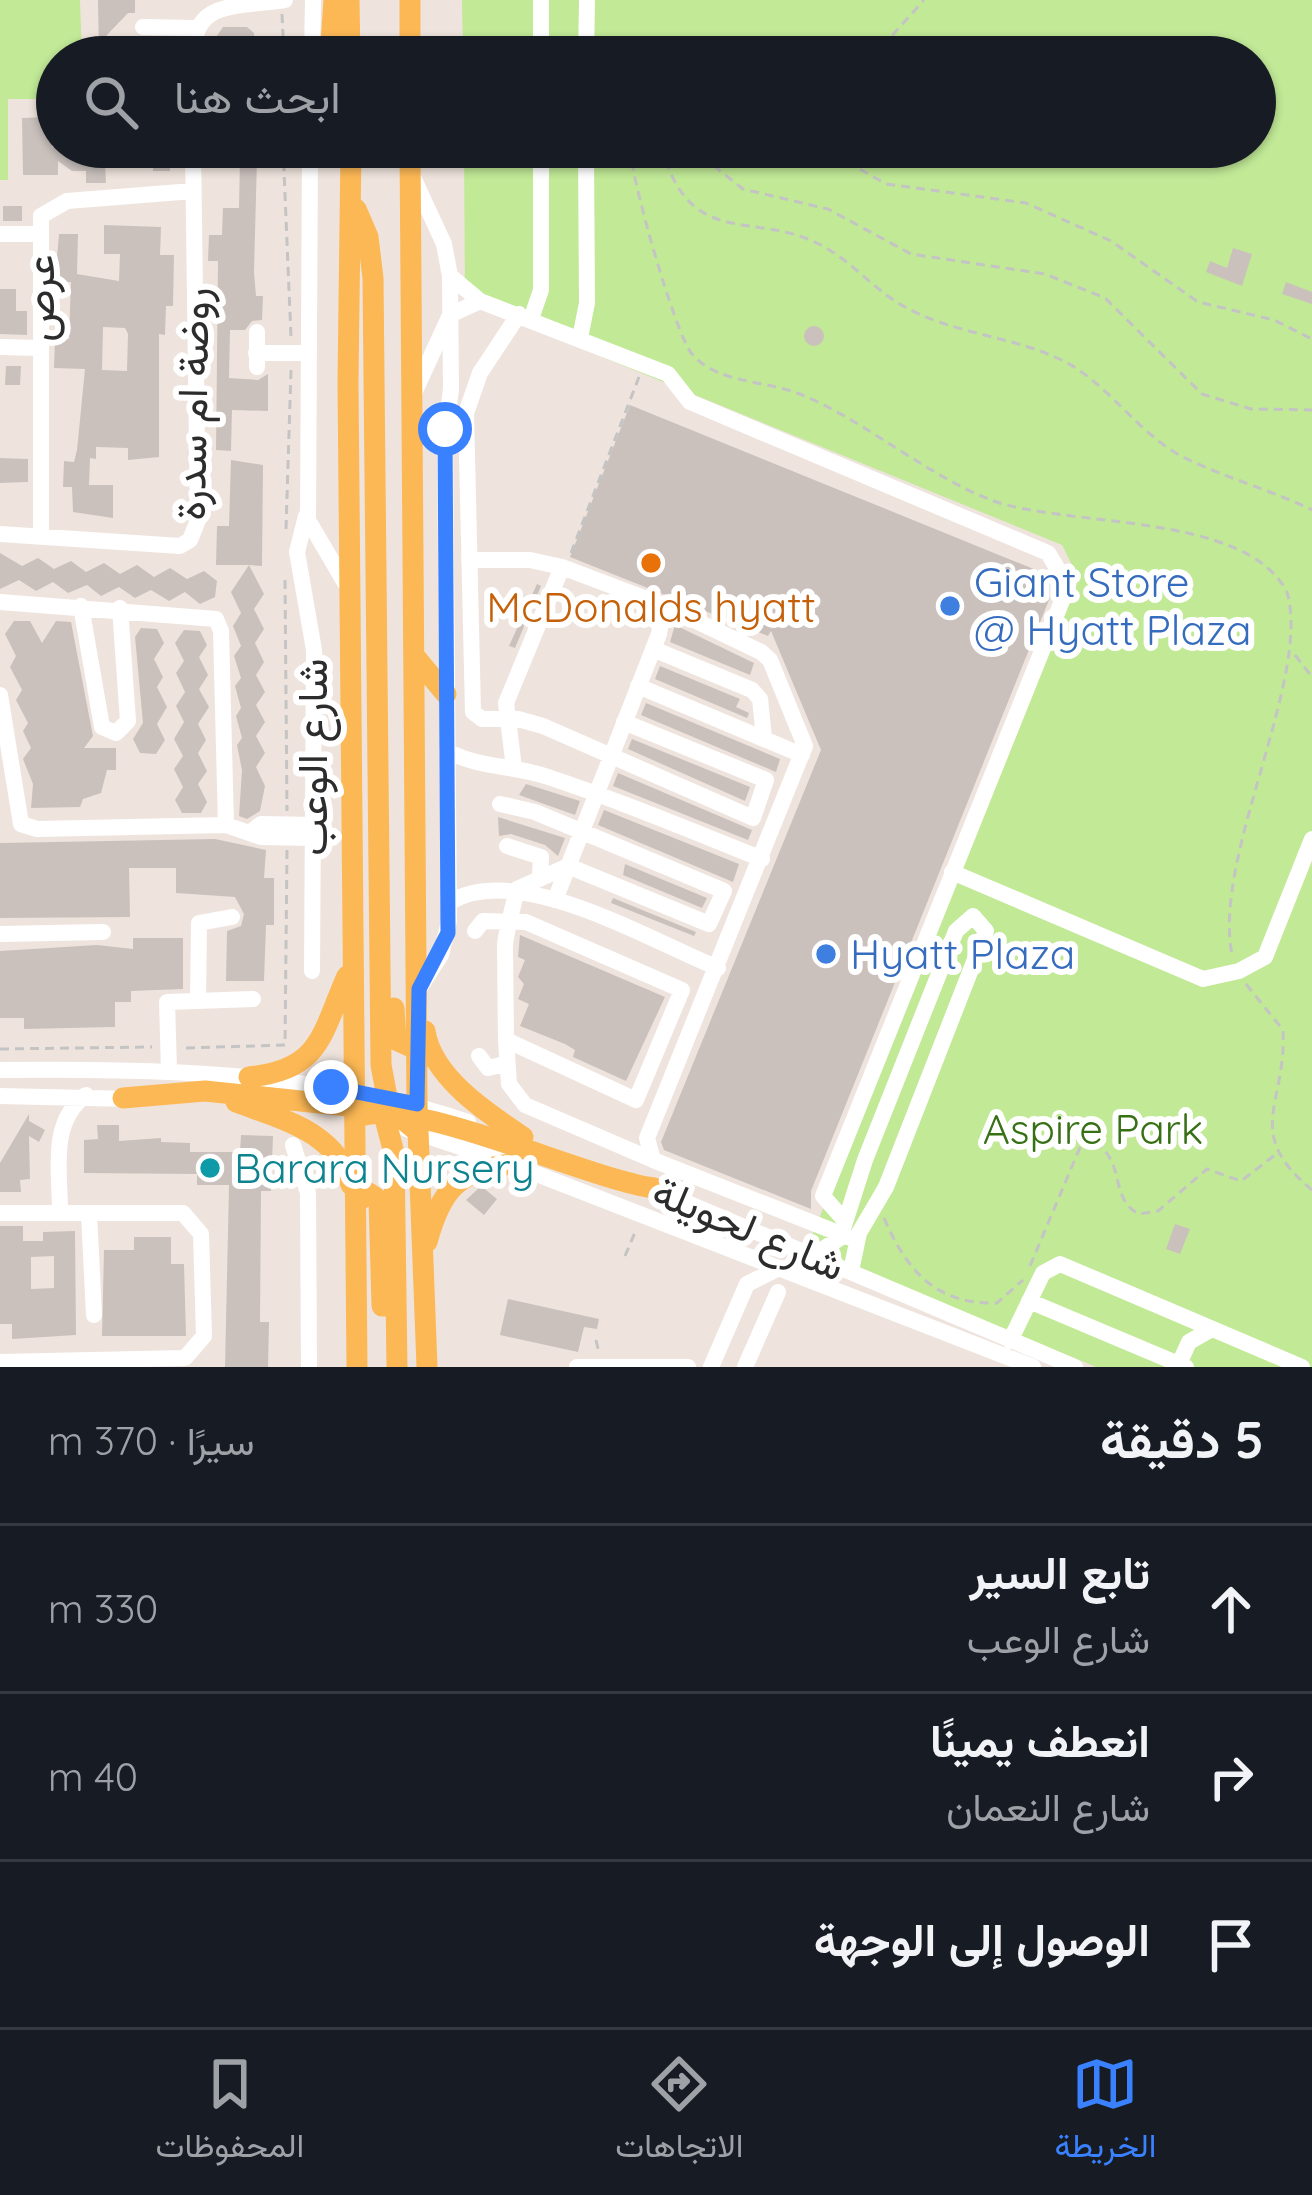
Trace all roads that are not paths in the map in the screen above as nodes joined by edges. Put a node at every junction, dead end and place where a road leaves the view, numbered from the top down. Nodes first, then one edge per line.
1 (313, 0) edge
2 (334, 0) edge
3 (349, 0) edge
4 (410, 0) edge
5 (541, 0) edge
6 (586, 0) edge
7 (283, 1) edge
8 (217, 2) edge
9 (313, 24) junction
10 (143, 26) dead end
11 (193, 28) junction
12 (193, 36) edge
13 (313, 36) edge
14 (331, 36) edge
15 (350, 36) edge
16 (410, 36) edge
17 (541, 36) edge
18 (586, 36) edge
19 (193, 168) edge
20 (309, 168) edge
21 (351, 168) edge
22 (410, 168) edge
23 (412, 168) edge
24 (541, 168) edge
25 (586, 168) edge
26 (193, 191) junction
27 (352, 200) junction
28 (0, 234) edge
29 (39, 234) junction
30 (450, 276) junction
31 (480, 301) junction
32 (450, 315) junction
33 (525, 316) junction
34 (257, 332) dead end
35 (580, 338) junction
36 (0, 347) edge
37 (40, 348) junction
38 (300, 353) junction
39 (412, 398) junction
40 (308, 509) junction
41 (0, 534) edge
42 (41, 537) junction
43 (322, 547) junction
44 (374, 554) junction
45 (469, 560) junction
46 (564, 567) junction
47 (292, 572) junction
48 (350, 601) junction
49 (0, 602) edge
50 (652, 605) junction
51 (81, 606) junction
52 (120, 608) junction
53 (652, 649) junction
54 (416, 658) junction
55 (638, 686) junction
56 (784, 693) junction
57 (0, 694) edge
58 (446, 694) junction
59 (760, 699) junction
60 (505, 719) junction
61 (624, 722) junction
62 (764, 738) junction
63 (447, 751) junction
64 (802, 755) junction
65 (610, 756) junction
66 (506, 768) junction
67 (447, 784) junction
68 (596, 793) junction
69 (500, 804) dead end
70 (226, 825) junction
71 (581, 830) junction
72 (314, 832) junction
73 (1312, 839) edge
74 (507, 846) dead end
75 (762, 859) junction
76 (568, 866) junction
77 (449, 869) junction
78 (952, 872) junction
79 (540, 877) junction
80 (498, 888) junction
81 (518, 889) junction
82 (555, 900) junction
83 (449, 902) junction
84 (232, 917) dead end
85 (510, 919) junction
86 (475, 931) dead end
87 (103, 932) dead end
88 (0, 934) edge
89 (352, 965) junction
90 (718, 968) junction
91 (312, 971) dead end
92 (419, 989) junction
93 (198, 1000) junction
94 (253, 1000) dead end
95 (418, 1039) junction
96 (506, 1040) junction
97 (479, 1056) dead end
98 (656, 1062) junction
99 (505, 1064) junction
100 (676, 1069) junction
101 (0, 1070) edge
102 (169, 1070) junction
103 (249, 1077) junction
104 (86, 1094) junction
105 (0, 1096) edge
106 (30, 1096) junction
107 (123, 1099) junction
108 (236, 1102) junction
109 (354, 1105) junction
110 (387, 1110) junction
111 (417, 1118) junction
112 (60, 1130) junction
113 (523, 1137) junction
114 (647, 1138) junction
115 (293, 1144) dead end
116 (623, 1146) junction
117 (653, 1160) junction
118 (512, 1164) junction
119 (654, 1188) junction
120 (356, 1203) junction
121 (60, 1213) junction
122 (89, 1213) junction
123 (0, 1214) edge
124 (848, 1231) junction
125 (710, 1242) junction
126 (814, 1256) junction
127 (421, 1266) junction
128 (780, 1269) junction
129 (851, 1270) junction
130 (888, 1287) junction
131 (743, 1290) junction
132 (778, 1292) dead end
133 (1029, 1301) junction
134 (878, 1309) junction
135 (94, 1315) dead end
136 (1210, 1330) junction
137 (1010, 1341) junction
138 (719, 1348) junction
139 (994, 1359) edge
140 (0, 1362) edge
141 (747, 1363) edge
142 (355, 1364) edge
143 (429, 1366) edge
144 (1182, 1366) edge
145 (309, 1367) edge
146 (383, 1367) edge
147 (397, 1367) edge
148 (577, 1367) edge
149 (688, 1367) edge
150 (711, 1367) edge
151 (1033, 1367) edge
152 (1075, 1367) edge
153 (1302, 1367) edge

1 - 9 street
2 - 14 main road
3 - 15 main road
4 - 16 main road
5 - 17 street
6 - 18 street
7 - 8 street
7 - 9 street
8 - 11 street
9 - 13 street
10 - 11 street
11 - 12 street
19 - 26 street, روضة ام سدرة
20 - 38 street
21 - 27 main road, شارع الوعب
22 - 39 main road
23 - 30 street
24 - 33 street
25 - 35 street
26 - 29 street, عرص
26 - 42 street, روضة ام سدرة
27 - 44 main road
27 - 48 main road, شارع الوعب
28 - 29 street
29 - 37 street, عرص
30 - 31 street
30 - 32 street
31 - 32 street
31 - 33 street
32 - 39 street
32 - 58 street
33 - 35 street
33 - 45 street
34 - 38 street
35 - 78 street
36 - 37 street
37 - 42 street, عرص
38 - 40 street
39 - 54 main road
40 - 43 street
40 - 47 street
41 - 42 street, روضة ام سدرة
43 - 47 street
43 - 48 street
44 - 95 main road
44 - 110 main road
45 - 46 street
45 - 60 street
46 - 50 street
46 - 60 street
47 - 72 street
48 - 89 main road, شارع الوعب
49 - 51 street
50 - 53 street
50 - 56 street
51 - 52 street
51 - 52 street
52 - 70 street
53 - 55 street
53 - 59 street
54 - 58 main road
54 - 92 main road
55 - 61 street
55 - 62 street
56 - 59 street
56 - 64 street
57 - 70 street
58 - 63 street
59 - 62 street
60 - 65 street
60 - 66 street
61 - 65 street
61 - 65 street
62 - 64 street
63 - 66 street
63 - 67 street
64 - 75 street
65 - 68 street
66 - 67 street
66 - 68 street
67 - 77 street
68 - 71 street
68 - 75 street
69 - 71 street
70 - 72 street
71 - 76 street
71 - 76 street
72 - 91 street
73 - 78 street
74 - 79 street
75 - 90 street
76 - 79 street
76 - 82 street
77 - 80 street
77 - 83 street
78 - 124 street
79 - 81 street
80 - 81 street
80 - 83 street
81 - 82 street
81 - 85 street
82 - 90 street
83 - 92 street
84 - 93 street
85 - 86 street
85 - 96 street
85 - 98 street
87 - 88 street
89 - 103 main road
89 - 109 main road, شارع الوعب
90 - 100 street
92 - 95 main road
92 - 113 main road
93 - 94 street
93 - 102 street
95 - 111 main road
96 - 98 street
96 - 99 street
97 - 99 street
98 - 100 street
99 - 116 street
100 - 114 street
101 - 102 street
102 - 103 street
103 - 109 street
104 - 106 street
104 - 107 street
104 - 112 street
105 - 106 street
106 - 112 street
107 - 108 street
107 - 109 main road
108 - 109 street
108 - 120 main road
109 - 110 main road
109 - 120 main road, شارع الوعب
110 - 111 main road
110 - 147 main road
111 - 113 street, شارع لحويلة
111 - 118 street, شارع لحويلة
111 - 119 main road
111 - 127 main road
112 - 121 street
113 - 119 street, شارع لحويلة
114 - 116 street
114 - 117 street
115 - 145 street
116 - 117 street
117 - 124 street
118 - 125 street, شارع لحويلة
118 - 127 main road
119 - 126 street, شارع لحويلة
120 - 142 main road, شارع الوعب
120 - 146 main road
121 - 122 street
121 - 123 street
122 - 135 street
122 - 140 street
124 - 124 street
124 - 126 street
124 - 129 street
125 - 128 street, شارع لحويلة
125 - 131 street
126 - 129 street, شارع لحويلة
127 - 143 main road
128 - 131 street
128 - 134 street, شارع لحويلة
129 - 130 street, شارع لحويلة
130 - 134 street
130 - 137 street, شارع لحويلة
131 - 138 street
132 - 141 street
133 - 136 street
133 - 137 street
133 - 144 street
134 - 139 street, شارع لحويلة
136 - 144 street
136 - 153 street
137 - 152 street, شارع لحويلة
138 - 141 street
138 - 150 street
139 - 151 street, شارع لحويلة
148 - 149 street

